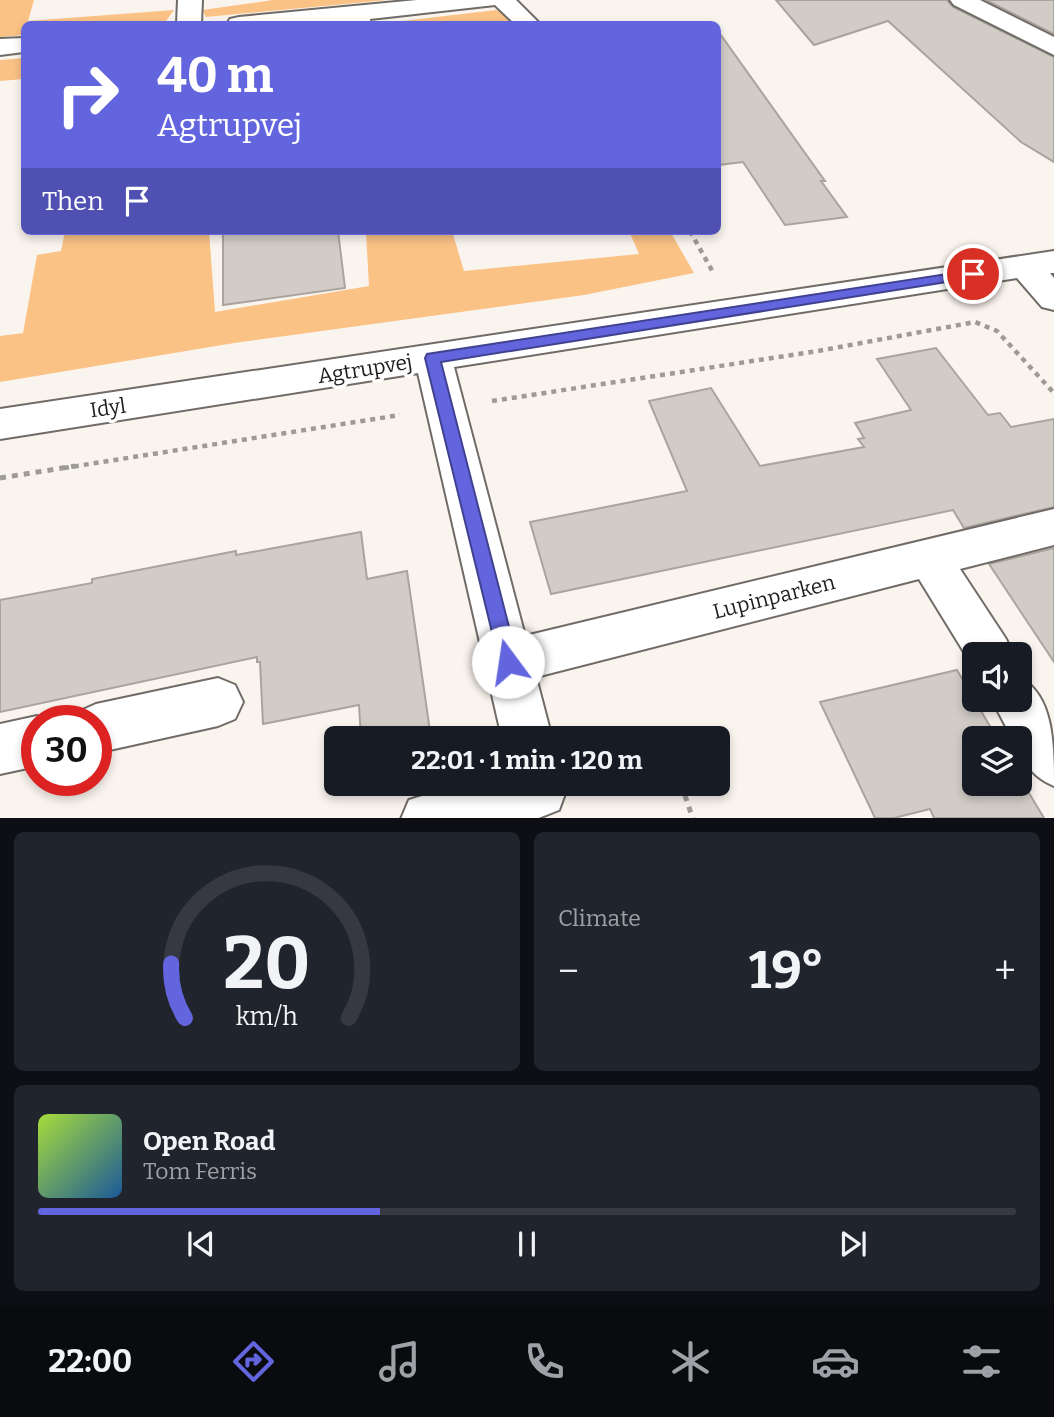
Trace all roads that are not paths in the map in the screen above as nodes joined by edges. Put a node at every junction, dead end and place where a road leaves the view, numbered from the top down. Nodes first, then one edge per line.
1 (190, 0) edge
2 (489, 0) edge
3 (503, 0) edge
4 (962, 0) edge
5 (440, 2) edge
6 (358, 19) edge
7 (189, 21) edge
8 (310, 21) edge
9 (525, 21) edge
10 (21, 45) edge
11 (0, 47) edge
12 (1054, 47) edge
13 (1040, 264) edge
14 (1054, 299) edge
15 (433, 358) junction
16 (216, 392) joint
17 (0, 424) edge
18 (1054, 527) edge
19 (930, 559) junction
20 (982, 642) edge
21 (508, 662) junction
22 (218, 702) dead end
23 (1024, 712) edge
24 (112, 725) edge
25 (524, 726) edge
26 (21, 745) edge
27 (0, 750) edge
28 (1054, 760) edge
29 (519, 796) edge
30 (428, 818) edge

1 - 7 street
2 - 5 street
3 - 9 street
4 - 12 street
5 - 6 street
6 - 8 street
10 - 11 street
13 - 14 street
13 - 15 street, Agtrupvej
15 - 16 street, Agtrupvej
15 - 21 street
16 - 17 street, Idyl
18 - 19 street, Lupinparken
19 - 20 street
19 - 21 street, Lupinparken
21 - 25 street
22 - 24 street
23 - 28 street
26 - 27 street
29 - 30 street

